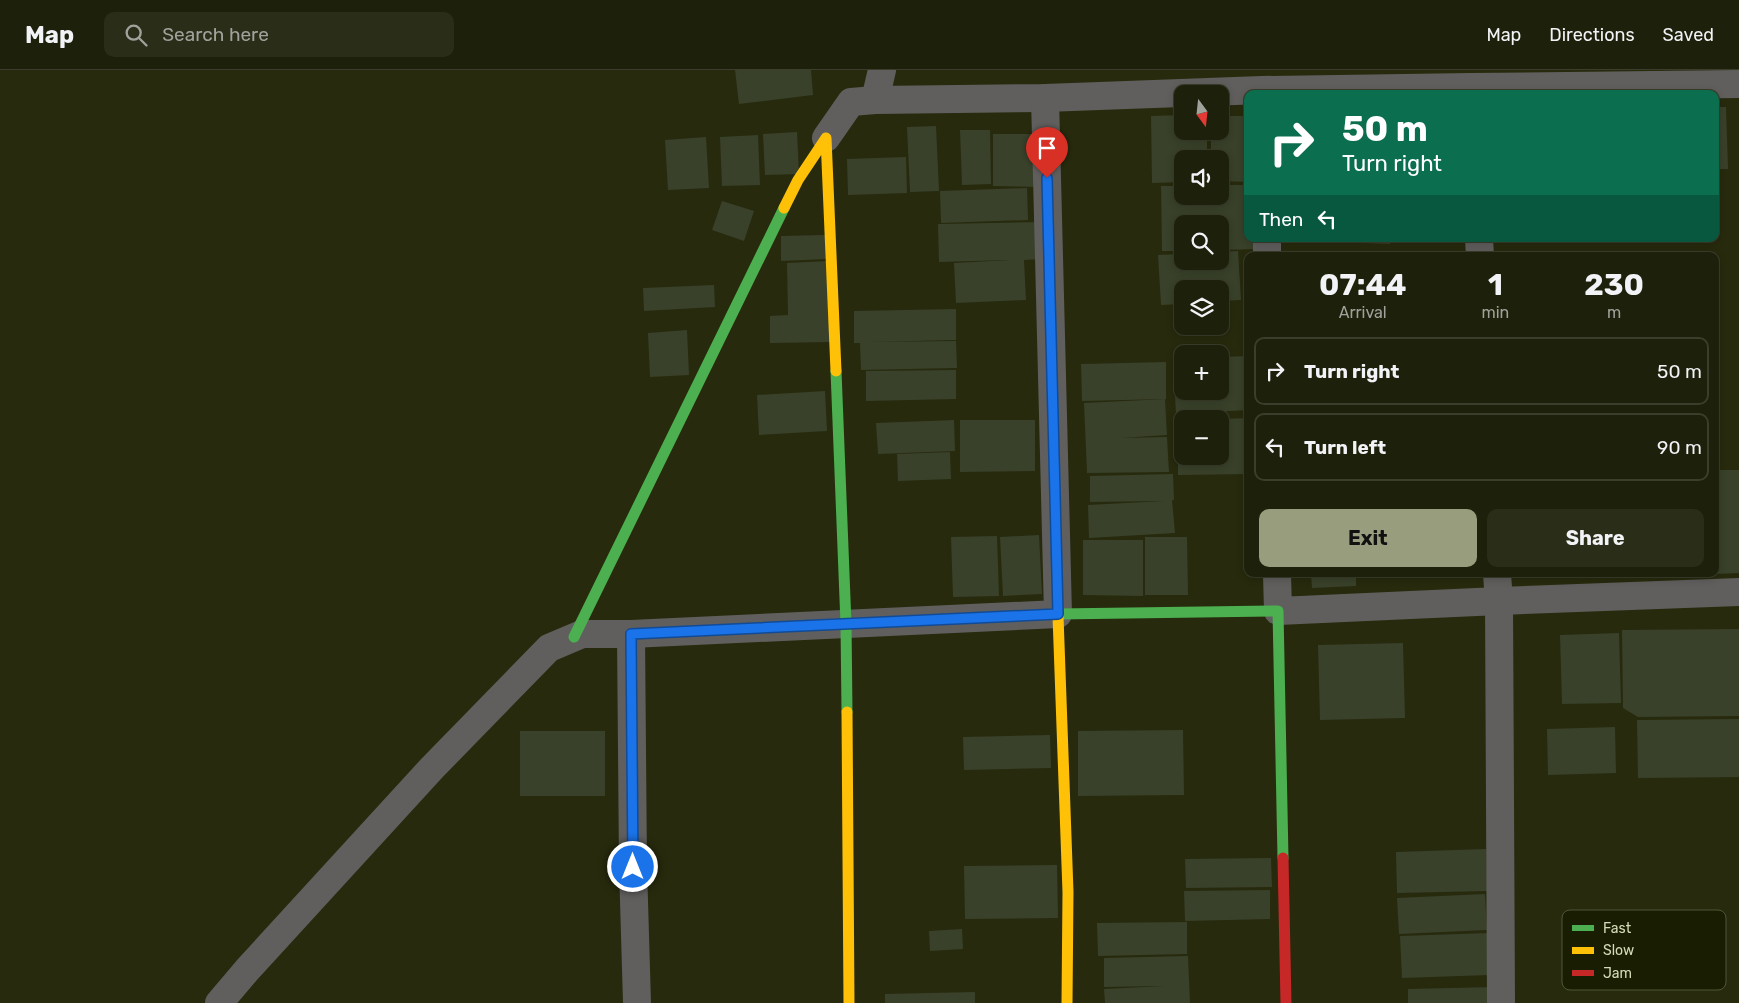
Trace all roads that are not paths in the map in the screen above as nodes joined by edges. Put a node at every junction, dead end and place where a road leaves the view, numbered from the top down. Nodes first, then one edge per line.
1 (882, 70) edge
2 (1739, 84) edge
3 (1510, 90) edge
4 (1244, 92) edge
5 (1045, 98) junction
6 (875, 100) junction
7 (826, 138) junction
8 (1277, 577) edge
9 (1497, 577) edge
10 (1739, 592) edge
11 (1499, 601) junction
12 (1278, 611) junction
13 (1058, 614) junction
14 (846, 624) junction
15 (631, 634) junction
16 (574, 637) junction
17 (219, 1003) edge
18 (637, 1003) edge
19 (849, 1003) edge
20 (1067, 1003) edge
21 (1286, 1003) edge
22 (1501, 1003) edge

1 - 6 street
2 - 3 street
4 - 5 street
5 - 6 street
5 - 13 street
6 - 7 street
7 - 14 street
7 - 16 street
8 - 12 street
9 - 11 street
10 - 11 street
11 - 12 street
11 - 22 street
12 - 13 street
12 - 21 street
13 - 14 street
13 - 20 street
14 - 15 street
14 - 19 street
15 - 16 street
15 - 18 street
16 - 17 street

